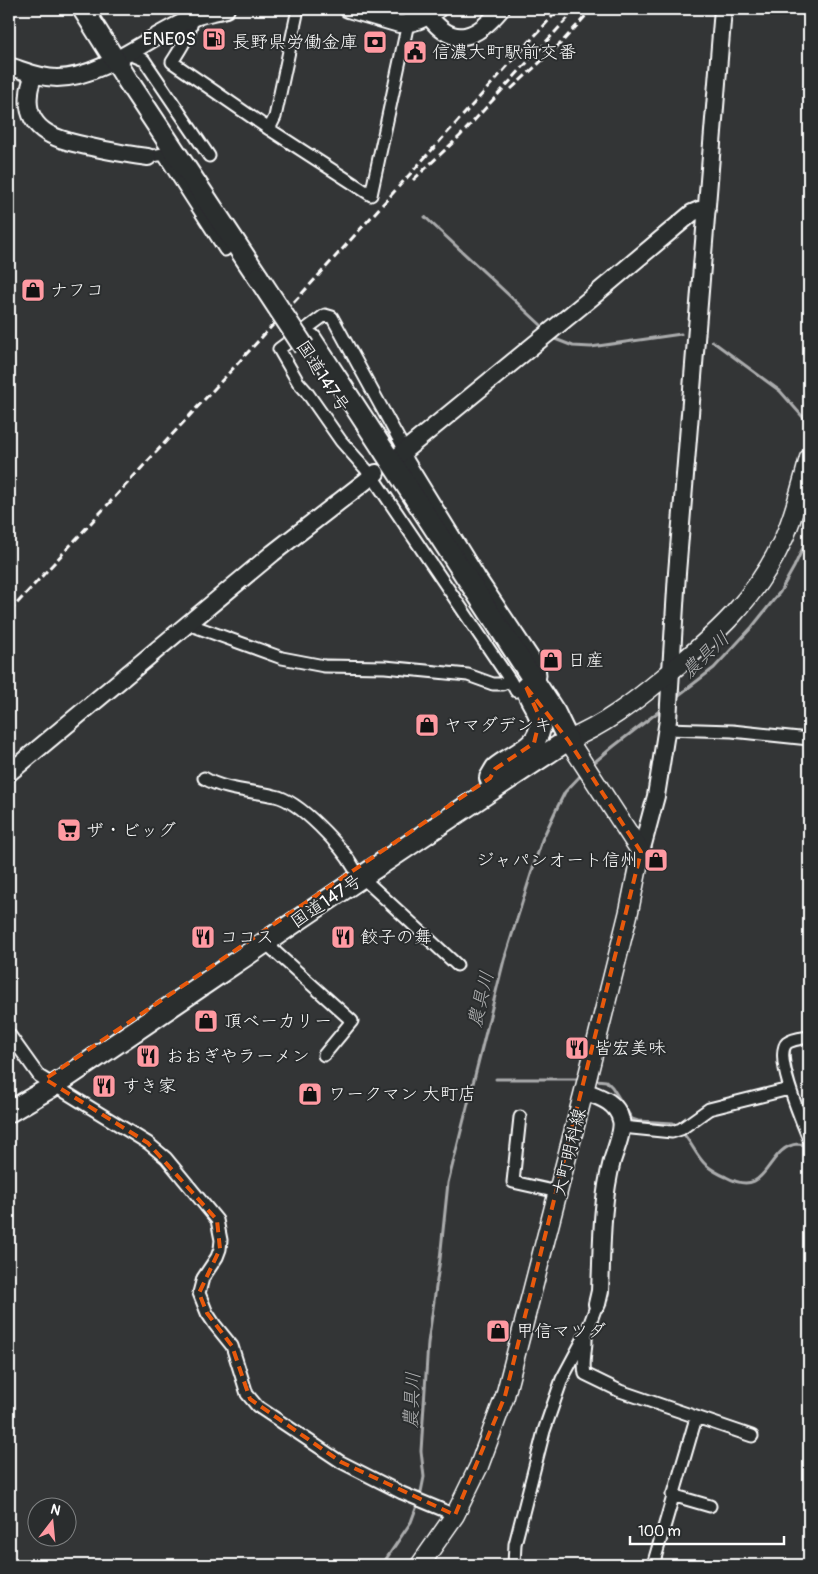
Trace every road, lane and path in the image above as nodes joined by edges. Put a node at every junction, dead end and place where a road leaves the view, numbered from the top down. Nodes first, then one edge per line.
1 (83, 9) edge
2 (98, 9) edge
3 (226, 9) edge
4 (298, 9) edge
5 (348, 9) edge
6 (501, 9) edge
7 (723, 9) edge
8 (434, 12) edge
9 (193, 13) edge
10 (409, 16) edge
11 (122, 57) junction
12 (9, 66) edge
13 (34, 75) junction
14 (269, 129) junction
15 (209, 156) dead end
16 (148, 157) joint
17 (707, 210) junction
18 (225, 250) dead end
19 (401, 454) junction
20 (809, 458) edge
21 (374, 475) junction
22 (188, 624) junction
23 (671, 678) junction
24 (524, 683) junction
25 (667, 722) junction
26 (809, 739) edge
27 (573, 748) junction
28 (9, 773) edge
29 (204, 778) dead end
30 (490, 778) junction
31 (641, 852) junction
32 (358, 872) junction
33 (267, 941) junction
34 (457, 965) dead end
35 (9, 1034) edge
36 (809, 1037) edge
37 (324, 1055) dead end
38 (50, 1082) junction
39 (789, 1089) junction
40 (584, 1091) junction
41 (9, 1100) edge
42 (9, 1112) edge
43 (520, 1117) dead end
44 (622, 1127) junction
45 (809, 1139) edge
46 (558, 1192) junction
47 (598, 1304) joint
48 (586, 1334) junction
49 (696, 1418) junction
50 (752, 1436) dead end
51 (672, 1495) junction
52 (710, 1506) dead end
53 (455, 1515) junction
54 (420, 1565) edge
55 (514, 1565) edge
56 (653, 1565) edge

1 - 11 highway, 国道147号
2 - 11 highway, 国道147号
3 - 9 street
4 - 14 street
5 - 10 street
6 - 8 street
7 - 17 street
8 - 10 street
9 - 11 street
9 - 14 street
10 - 14 street
11 - 13 street
11 - 15 street
11 - 24 highway, 国道147号
12 - 13 street
13 - 16 street
16 - 18 street
17 - 19 street
17 - 23 street
19 - 21 street
19 - 24 street
20 - 23 main road
21 - 22 street
21 - 24 street
22 - 24 street
22 - 28 street
23 - 25 street
23 - 27 main road
24 - 27 highway, 国道147号
24 - 30 highway
25 - 26 street
25 - 31 street
27 - 30 highway, 国道147号
27 - 31 main road
27 - 32 highway, 国道147号
29 - 32 street
30 - 32 highway, 国道147号
31 - 40 main road, 大町明科線
32 - 33 highway, 国道147号
32 - 34 street
32 - 38 highway, 国道147号
33 - 37 street
33 - 38 highway, 国道147号
35 - 38 street
36 - 39 street
38 - 41 highway, 国道147号
38 - 42 highway, 国道147号
38 - 53 street
39 - 44 street
39 - 45 street
40 - 44 street
40 - 46 main road, 大町明科線
43 - 46 street
44 - 47 street
46 - 53 main road, 大町明科線
47 - 48 street
48 - 49 street
48 - 55 street
49 - 50 street
49 - 51 street
51 - 52 street
51 - 56 street
53 - 54 main road, 大町明科線

